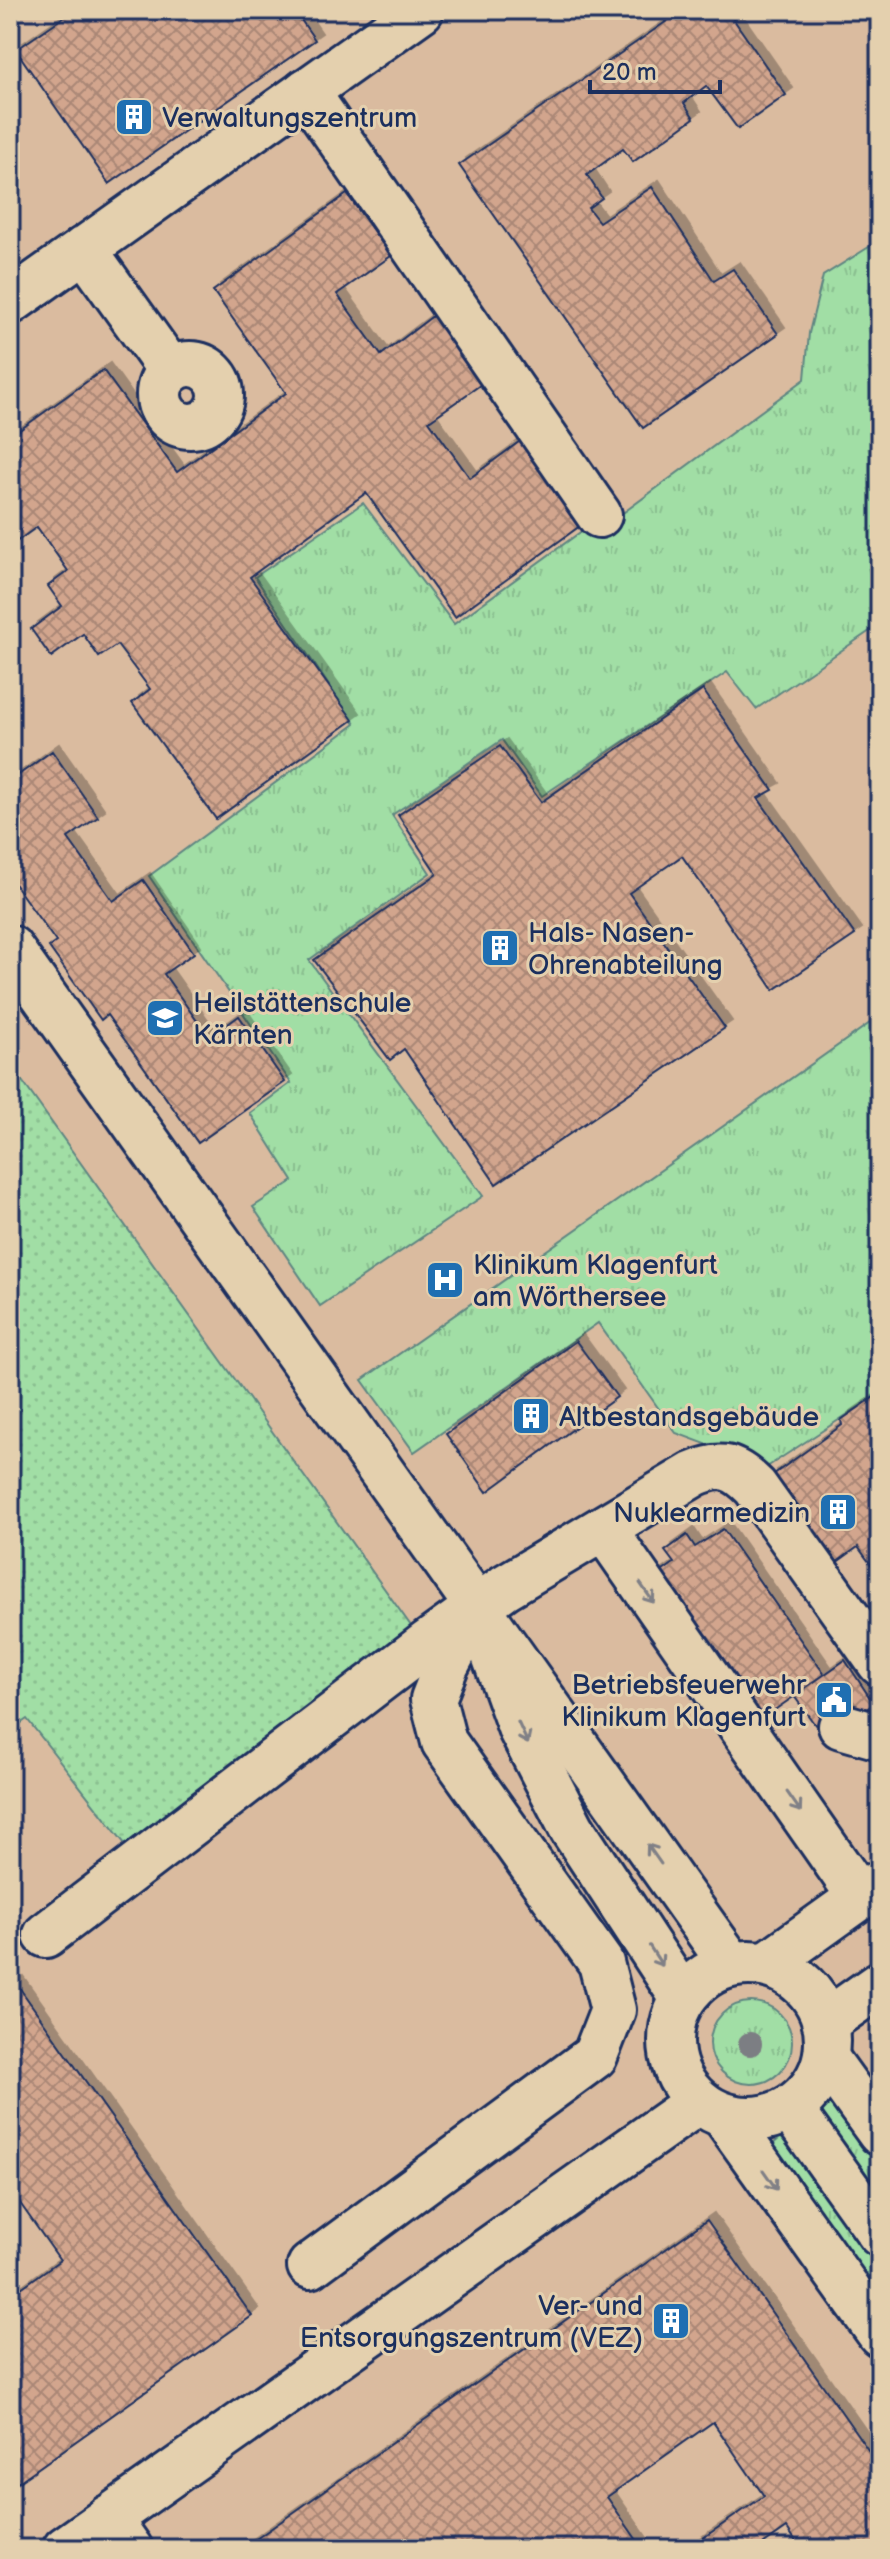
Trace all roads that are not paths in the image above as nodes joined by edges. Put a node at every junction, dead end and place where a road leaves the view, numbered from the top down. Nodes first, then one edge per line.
1 (421, 10) edge
2 (306, 91) junction
3 (84, 249) junction
4 (10, 302) edge
5 (171, 371) dead end
6 (599, 515) dead end
7 (10, 948) edge
8 (24, 997) edge
9 (604, 1529) junction
10 (477, 1608) junction
11 (880, 1663) edge
12 (870, 1890) edge
13 (46, 1935) dead end
14 (749, 1964) junction
15 (880, 1984) edge
16 (682, 1997) junction
17 (826, 2040) junction
18 (790, 2108) junction
19 (712, 2110) junction
20 (880, 2133) edge
21 (880, 2234) edge
22 (310, 2266) dead end
23 (880, 2334) edge
24 (119, 2534) edge
25 (65, 2549) edge

1 - 2 lane
2 - 3 lane
2 - 6 lane
3 - 4 lane
3 - 5 lane
7 - 8 lane
8 - 10 lane
9 - 10 lane
9 - 11 lane
9 -> 12 lane
10 - 13 lane
14 -> 10 lane
10 -> 16 lane
10 - 22 lane
12 - 14 lane
14 - 16 lane
14 - 17 lane
15 - 17 lane
16 - 19 lane
17 - 18 lane
17 - 20 lane
18 - 19 lane
18 - 21 lane
19 -> 23 lane
19 - 24 lane
24 - 25 lane

